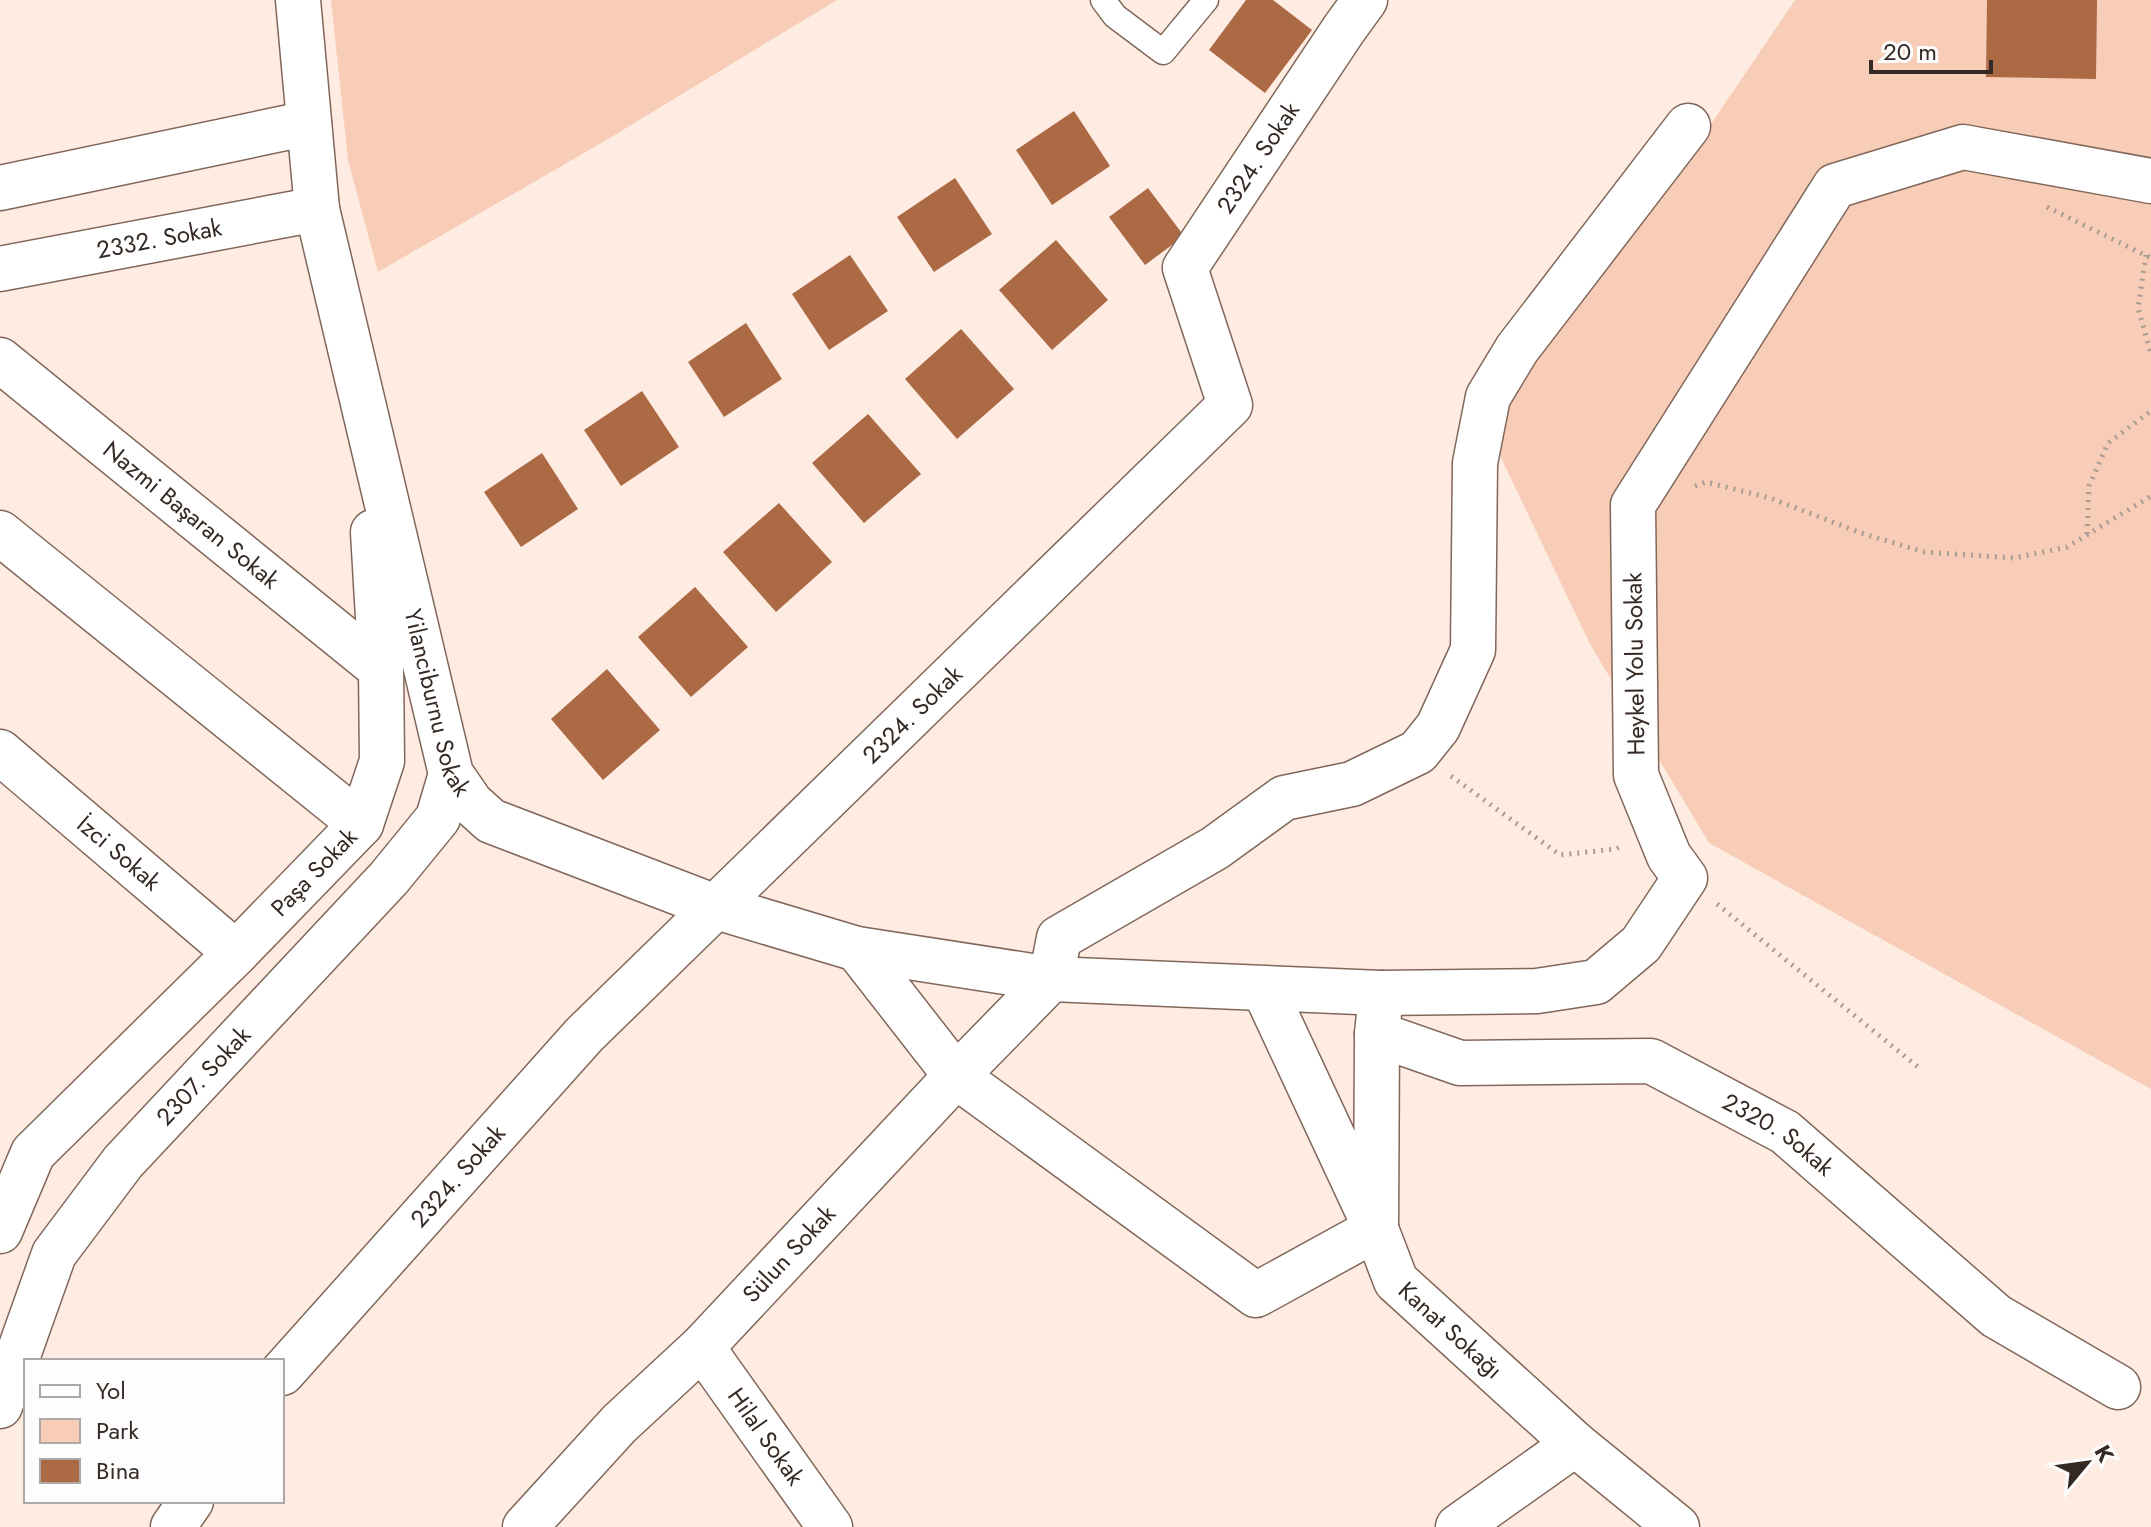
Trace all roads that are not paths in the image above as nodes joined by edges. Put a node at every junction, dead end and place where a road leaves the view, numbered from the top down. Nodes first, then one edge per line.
1 (298, 0) edge
2 (1103, 0) edge
3 (1206, 0) edge
4 (1365, 0) edge
5 (309, 123) junction
6 (1688, 126) dead end
7 (2151, 181) edge
8 (0, 188) edge
9 (317, 209) junction
10 (0, 269) edge
11 (0, 360) edge
12 (366, 414) junction
13 (0, 533) edge
14 (381, 669) junction
15 (0, 752) edge
16 (451, 774) junction
17 (361, 824) junction
18 (713, 906) junction
19 (857, 949) junction
20 (236, 953) junction
21 (1051, 979) junction
22 (1264, 989) junction
23 (1379, 1013) junction
24 (956, 1076) junction
25 (16, 1147) edge
26 (1376, 1229) junction
27 (0, 1231) edge
28 (702, 1347) junction
29 (284, 1371) edge
30 (2118, 1387) dead end
31 (0, 1406) edge
32 (1575, 1444) junction
33 (190, 1503) edge
34 (173, 1527) edge
35 (525, 1527) edge
36 (830, 1527) edge
37 (1458, 1527) edge
38 (1677, 1527) edge

1 - 5 street, Yilanciburnu Sokak
2 - 3 lane
4 - 18 street, 2324. Sokak
5 - 8 street
5 - 9 street, Yilanciburnu Sokak
6 - 21 street
7 - 23 street, Heykel Yolu Sokak
9 - 10 street, 2332. Sokak
9 - 12 street, Yilanciburnu Sokak
11 - 14 street, Nazmi Başaran Sokak
12 - 14 street, Paşa Sokak
12 - 16 street, Yilanciburnu Sokak
13 - 17 street
14 - 17 street, Paşa Sokak
15 - 20 street, İzci Sokak
16 - 18 street, Yilanciburnu Sokak
16 - 31 street, 2307. Sokak
17 - 20 street, Paşa Sokak
18 - 19 street, Yilanciburnu Sokak
18 - 29 street, 2324. Sokak
19 - 21 street, Yilanciburnu Sokak
19 - 24 street
20 - 25 street, Paşa Sokak
21 - 22 street
21 - 24 street, Sülun Sokak
22 - 23 street
22 - 26 street, Kanat Sokağı
23 - 26 street
23 - 30 street, 2320. Sokak
24 - 26 street
24 - 28 street, Sülun Sokak
25 - 27 street, Paşa Sokak
26 - 32 street, Kanat Sokağı
28 - 35 street, Sülun Sokak
28 - 36 street, Hilal Sokak
32 - 37 street
32 - 38 street, Kanat Sokağı
33 - 34 street

